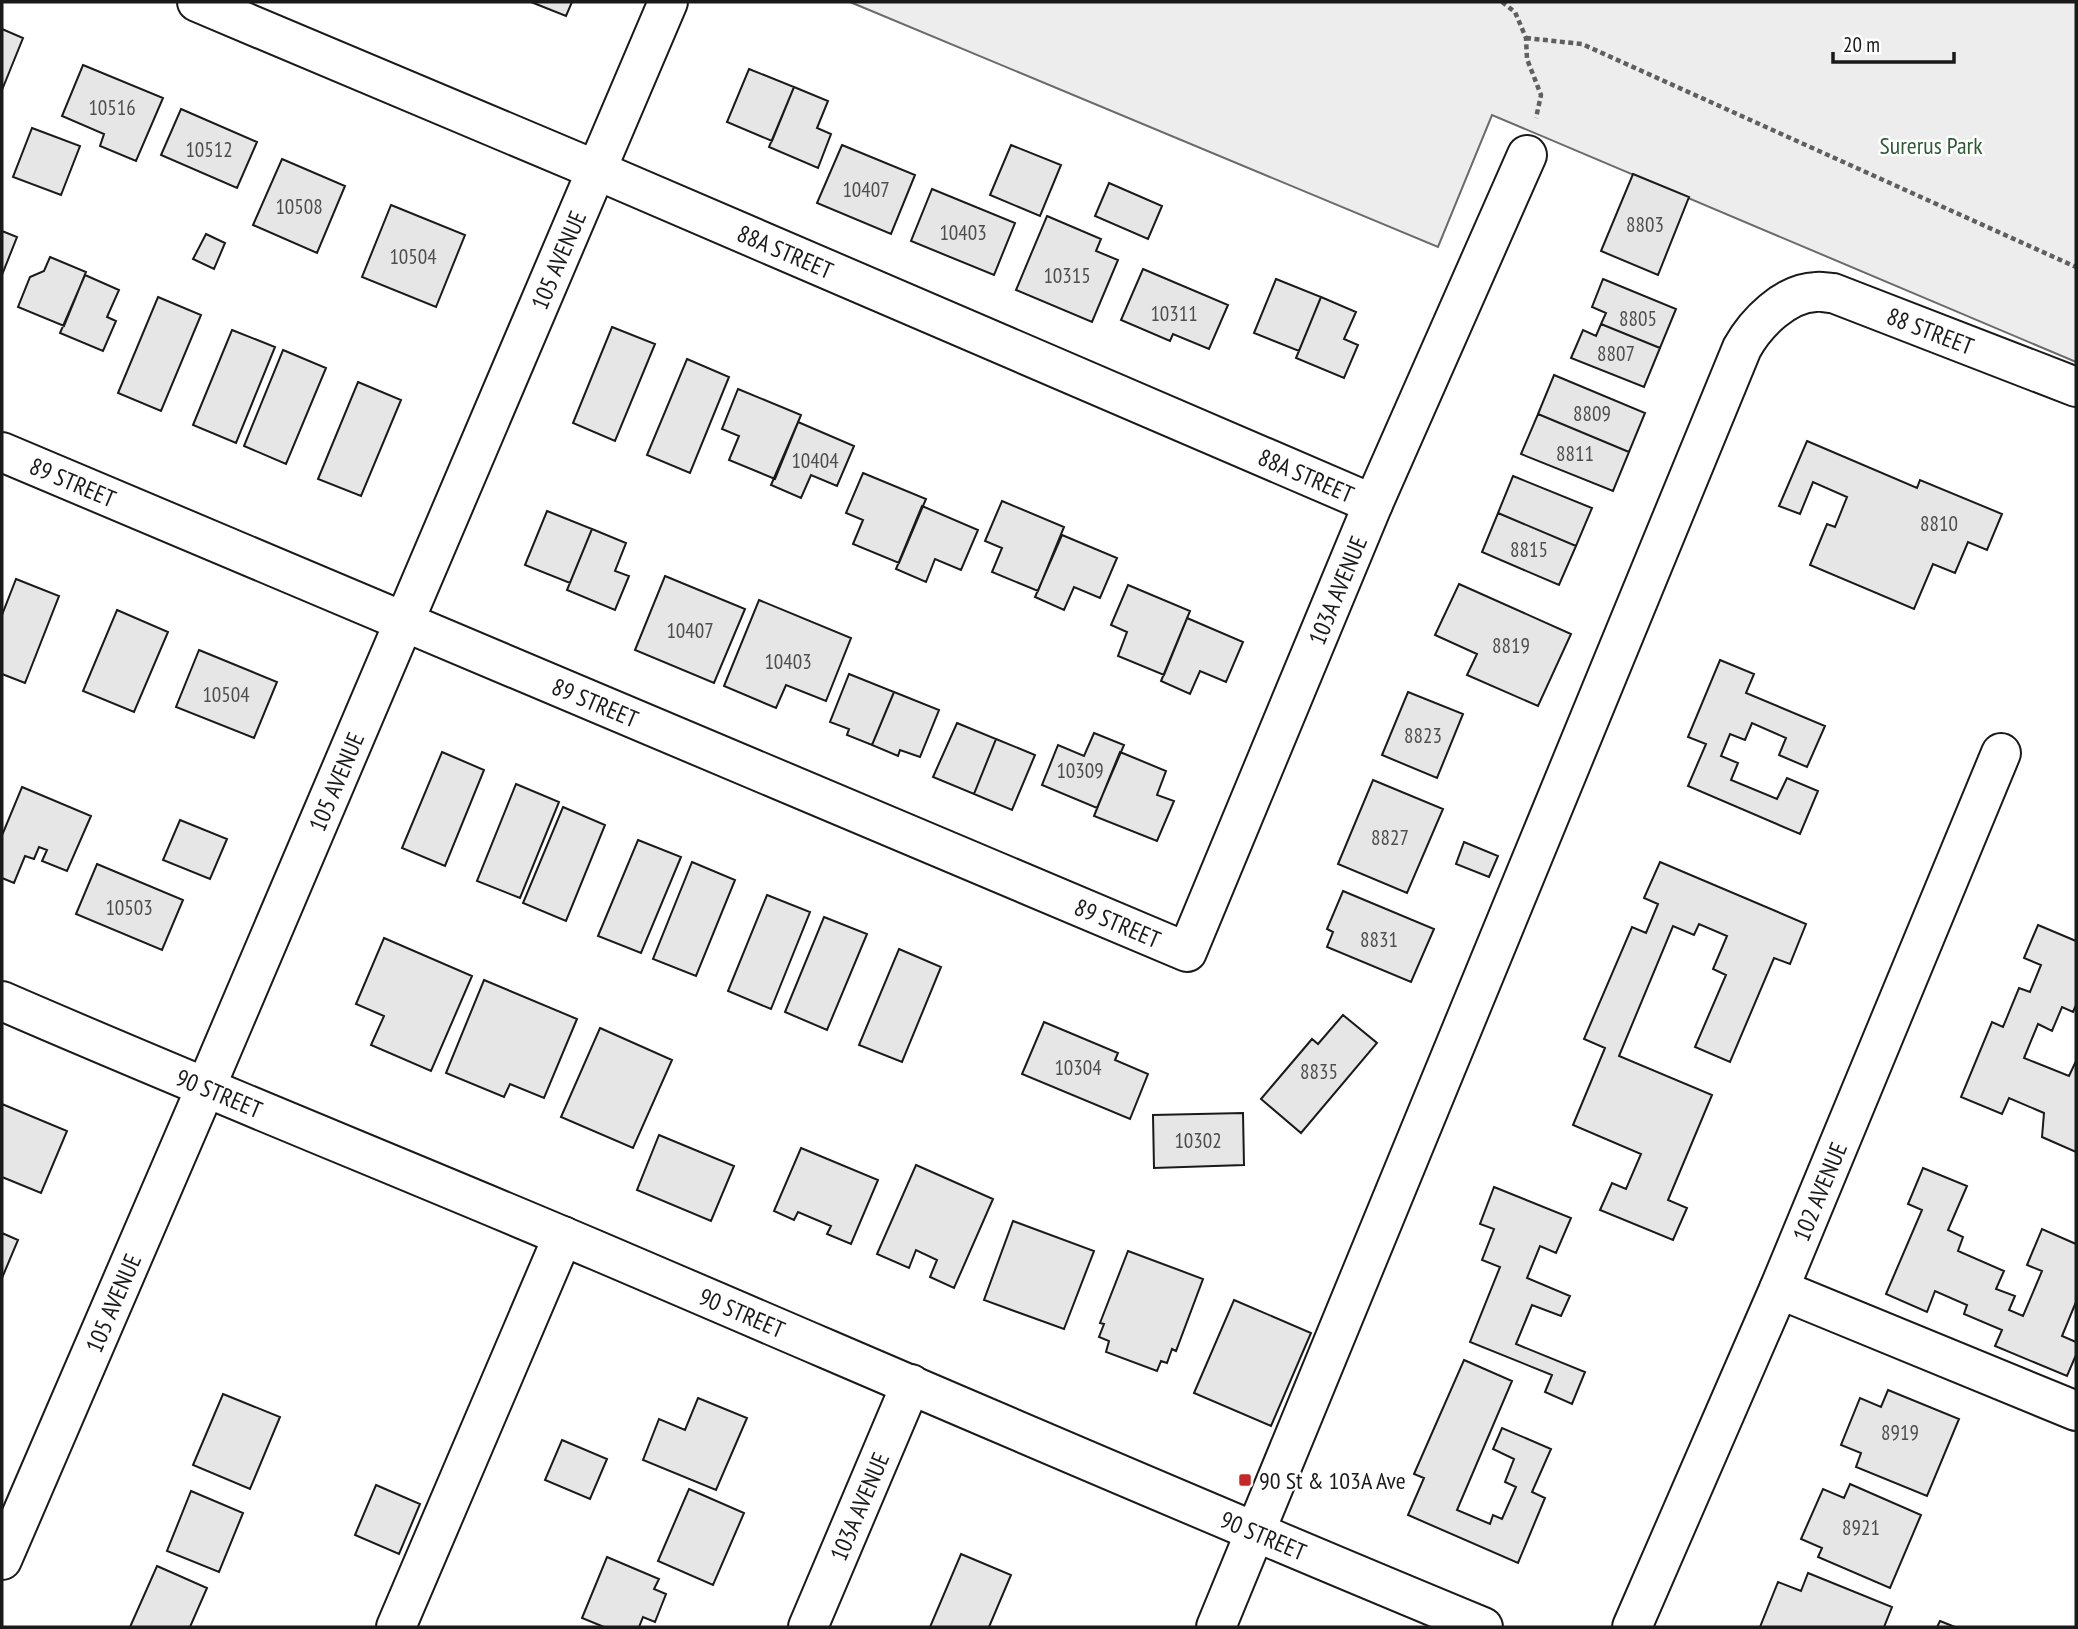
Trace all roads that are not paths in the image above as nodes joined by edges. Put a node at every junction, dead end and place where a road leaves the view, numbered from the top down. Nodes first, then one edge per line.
1 (197, 2) edge
2 (668, 2) edge
3 (1527, 155) road end
4 (596, 170) junction
5 (2076, 387) edge
6 (2, 452) edge
7 (1373, 504) junction
8 (403, 621) junction
9 (2001, 753) dead end
10 (1188, 952) joint
11 (2, 1001) edge
12 (205, 1089) junction
13 (563, 1236) junction
14 (1779, 1289) junction
15 (911, 1384) junction
16 (2076, 1412) edge
17 (1255, 1533) junction
18 (2, 1560) edge
19 (396, 1627) edge
20 (808, 1627) edge
21 (1216, 1627) edge
22 (1483, 1627) edge
23 (1632, 1627) edge

1 - 4 street, 88A STREET
2 - 4 street, 105 AVENUE
3 - 7 street, 103A AVENUE
4 - 7 street, 88A STREET
4 - 8 street, 105 AVENUE
5 - 17 street, 88 STREET
6 - 8 street, 89 STREET
7 - 10 street, 103A AVENUE
8 - 10 street, 89 STREET
8 - 12 street, 105 AVENUE
9 - 14 street, 102 AVENUE
11 - 12 street, 90 STREET
12 - 13 street, 90 STREET
12 - 18 street, 105 AVENUE
13 - 15 street, 90 STREET
13 - 19 street
14 - 16 street
14 - 23 street, 102 AVENUE
15 - 17 street, 90 STREET
15 - 20 street, 103A AVENUE
17 - 21 street, 88 STREET
17 - 22 street, 90 STREET

